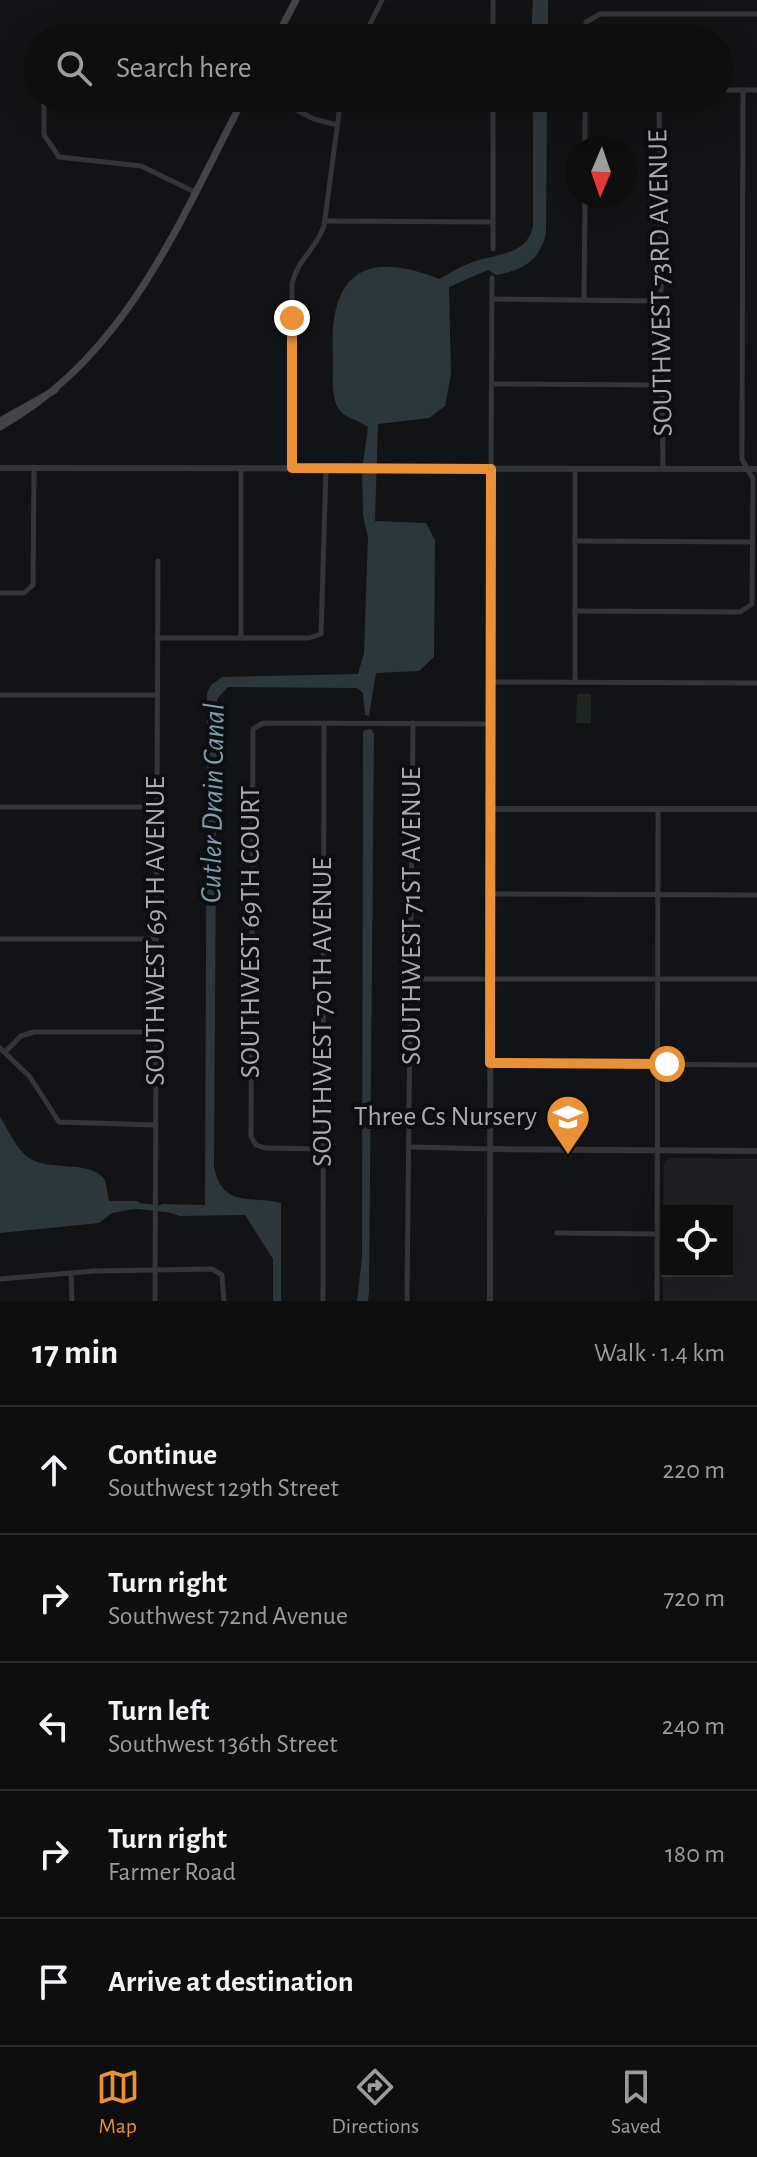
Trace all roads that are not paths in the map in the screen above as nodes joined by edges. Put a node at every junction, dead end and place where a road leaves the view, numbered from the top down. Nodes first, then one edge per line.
1 (296, 0) edge
2 (382, 0) edge
3 (493, 0) edge
4 (757, 14) edge
5 (283, 24) edge
6 (370, 24) edge
7 (493, 24) edge
8 (586, 24) edge
9 (733, 90) edge
10 (743, 90) junction
11 (757, 90) edge
12 (44, 112) edge
13 (237, 112) edge
14 (300, 112) edge
15 (339, 112) edge
16 (493, 112) edge
17 (585, 112) edge
18 (659, 112) edge
19 (337, 125) junction
20 (585, 136) edge
21 (195, 192) junction
22 (585, 208) edge
23 (325, 221) junction
24 (493, 222) junction
25 (493, 249) dead end
26 (492, 278) dead end
27 (492, 299) junction
28 (584, 300) junction
29 (659, 301) junction
30 (492, 384) junction
31 (661, 385) junction
32 (55, 390) junction
33 (0, 421) edge
34 (0, 427) edge
35 (3, 466) edge
36 (34, 467) junction
37 (241, 468) junction
38 (292, 468) junction
39 (326, 468) junction
40 (491, 469) junction
41 (575, 469) junction
42 (663, 469) junction
43 (748, 469) junction
44 (757, 469) edge
45 (575, 541) junction
46 (752, 542) junction
47 (158, 561) dead end
48 (0, 593) edge
49 (575, 611) junction
50 (157, 638) junction
51 (241, 638) junction
52 (491, 682) junction
53 (575, 682) junction
54 (757, 683) edge
55 (0, 695) edge
56 (157, 695) junction
57 (324, 723) junction
58 (413, 723) junction
59 (491, 724) junction
60 (0, 807) edge
61 (156, 807) junction
62 (491, 809) junction
63 (658, 809) junction
64 (757, 809) edge
65 (491, 894) junction
66 (658, 894) junction
67 (757, 895) edge
68 (0, 939) edge
69 (156, 939) junction
70 (411, 979) junction
71 (490, 979) junction
72 (658, 979) junction
73 (757, 979) edge
74 (156, 1032) junction
75 (2, 1050) edge
76 (490, 1063) junction
77 (657, 1063) junction
78 (757, 1065) edge
79 (156, 1125) junction
80 (411, 1147) junction
81 (323, 1149) junction
82 (490, 1149) junction
83 (657, 1150) junction
84 (757, 1151) edge
85 (557, 1233) dead end
86 (657, 1234) junction
87 (155, 1269) junction
88 (71, 1273) junction
89 (0, 1279) edge
90 (72, 1301) edge
91 (155, 1301) edge
92 (224, 1301) edge
93 (323, 1301) edge
94 (407, 1301) edge
95 (490, 1301) edge
96 (657, 1301) edge

1 - 5 main road
2 - 6 street
3 - 7 street
4 - 8 street
9 - 10 street
10 - 11 street
10 - 43 street
12 - 21 street
13 - 21 main road
14 - 19 street
15 - 19 street
16 - 24 street
17 - 20 street
18 - 29 street, SOUTHWEST 73RD AVENUE
19 - 23 street
21 - 32 main road
22 - 28 street
23 - 24 street
23 - 38 street
24 - 25 street
26 - 27 street
27 - 28 street
27 - 30 street
28 - 29 street
29 - 31 street, SOUTHWEST 73RD AVENUE
30 - 31 street
30 - 40 street
31 - 42 street, SOUTHWEST 73RD AVENUE
32 - 33 main road
32 - 34 main road
35 - 36 street
36 - 37 street
36 - 48 street
37 - 38 street
37 - 51 street
38 - 39 street
39 - 40 street
39 - 51 street
40 - 41 street
40 - 52 street
41 - 42 street
41 - 45 street
42 - 43 street
43 - 44 street
43 - 46 street
45 - 46 street
45 - 49 street
46 - 49 street
47 - 50 street, SOUTHWEST 69TH AVENUE
49 - 53 street
50 - 51 street
50 - 56 street, SOUTHWEST 69TH AVENUE
52 - 53 street
52 - 59 street
53 - 54 street
55 - 56 street
56 - 61 street, SOUTHWEST 69TH AVENUE
57 - 58 street
57 - 81 street, SOUTHWEST 70TH AVENUE
57 - 81 street, SOUTHWEST 69TH COURT
58 - 59 street
58 - 70 street, SOUTHWEST 71ST AVENUE
59 - 62 street
60 - 61 street
61 - 69 street, SOUTHWEST 69TH AVENUE
62 - 63 street
62 - 65 street
63 - 64 street
63 - 66 street
65 - 66 street
65 - 71 street
66 - 67 street
66 - 72 street
68 - 69 street
69 - 74 street, SOUTHWEST 69TH AVENUE
70 - 71 street
70 - 80 street, SOUTHWEST 71ST AVENUE
71 - 72 street
71 - 76 street
72 - 73 street
72 - 77 street
74 - 75 street
74 - 79 street, SOUTHWEST 69TH AVENUE
75 - 79 street
76 - 77 street
76 - 82 street
77 - 78 street
77 - 83 street
79 - 87 street, SOUTHWEST 69TH AVENUE
80 - 82 street
80 - 94 street, SOUTHWEST 71ST AVENUE
81 - 93 street, SOUTHWEST 70TH AVENUE
82 - 83 street
82 - 95 street
83 - 84 street
83 - 86 street
85 - 86 street
86 - 96 street
87 - 88 street
87 - 91 street, SOUTHWEST 69TH AVENUE
87 - 92 street
88 - 89 street
88 - 90 street

